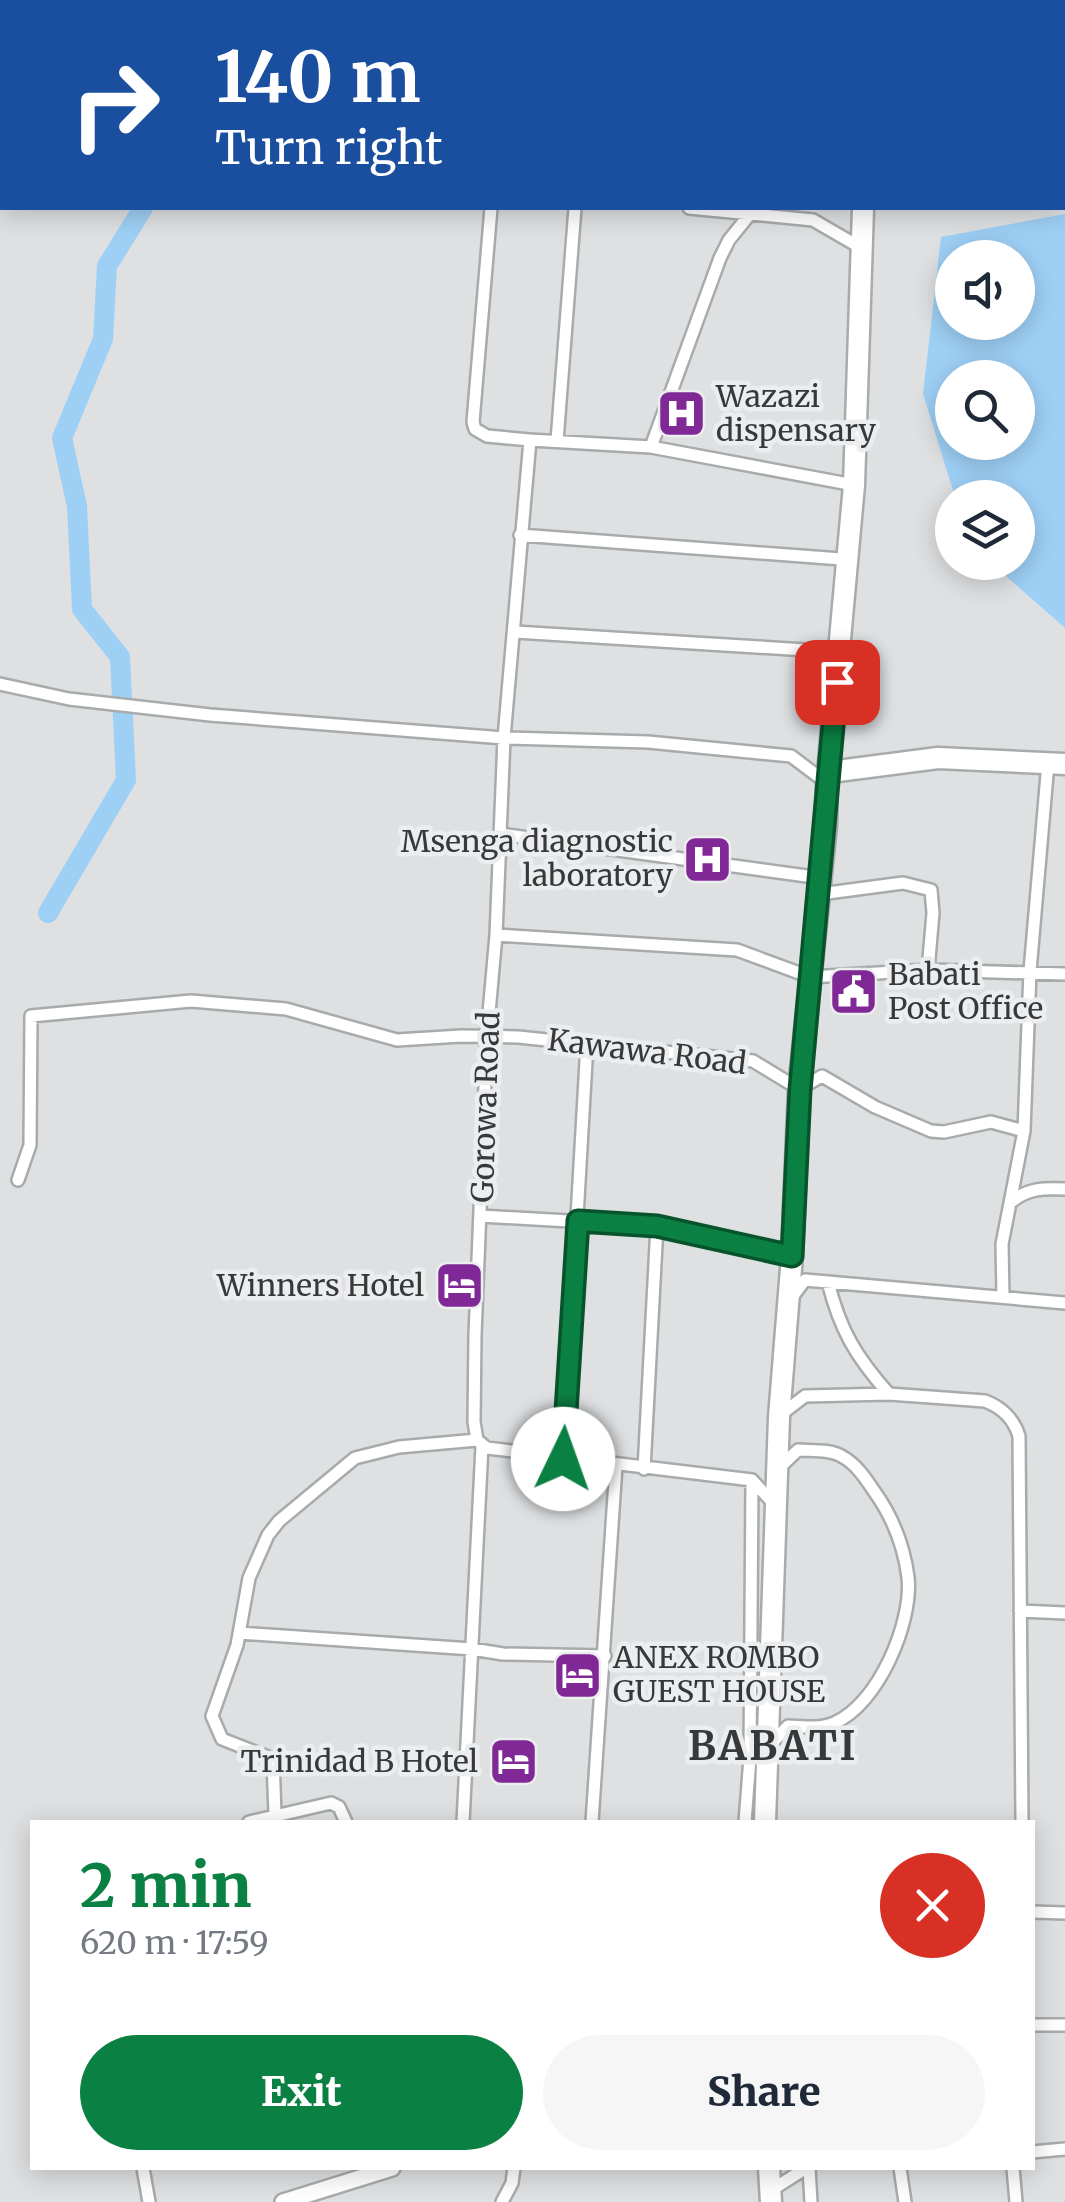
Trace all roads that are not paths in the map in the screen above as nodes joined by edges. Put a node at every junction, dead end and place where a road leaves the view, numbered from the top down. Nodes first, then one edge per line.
1 (491, 210) edge
2 (576, 210) edge
3 (709, 210) edge
4 (863, 210) edge
5 (750, 214) junction
6 (863, 248) junction
7 (530, 440) junction
8 (557, 440) junction
9 (651, 448) junction
10 (854, 485) junction
11 (520, 534) junction
12 (847, 582) junction
13 (515, 632) junction
14 (839, 652) junction
15 (0, 684) edge
16 (504, 738) junction
17 (938, 758) junction
18 (1057, 764) edge
19 (828, 778) junction
20 (826, 826) junction
21 (501, 834) junction
22 (820, 886) junction
23 (496, 935) junction
24 (928, 970) junction
25 (1030, 971) junction
26 (1065, 974) edge
27 (810, 978) junction
28 (487, 1036) junction
29 (587, 1044) junction
30 (800, 1090) junction
31 (1024, 1132) junction
32 (18, 1180) dead end
33 (1065, 1189) edge
34 (1010, 1203) junction
35 (481, 1216) junction
36 (578, 1221) junction
37 (657, 1226) junction
38 (792, 1256) junction
39 (828, 1282) junction
40 (1003, 1298) junction
41 (788, 1303) junction
42 (1065, 1304) edge
43 (889, 1394) junction
44 (779, 1416) junction
45 (479, 1443) junction
46 (563, 1459) junction
47 (616, 1466) junction
48 (644, 1469) junction
49 (776, 1471) junction
50 (752, 1480) junction
51 (774, 1505) junction
52 (1020, 1611) junction
53 (1065, 1613) edge
54 (240, 1633) junction
55 (472, 1648) junction
56 (605, 1656) junction
57 (759, 1752) junction
58 (275, 1815) junction
59 (256, 1820) edge
60 (345, 1820) edge
61 (463, 1820) edge
62 (592, 1820) edge
63 (746, 1820) edge
64 (765, 1820) edge
65 (1022, 1820) edge
66 (1035, 1912) edge
67 (1065, 1912) edge
68 (1035, 2024) edge
69 (1065, 2025) edge
70 (1065, 2150) edge
71 (1035, 2152) edge
72 (143, 2170) edge
73 (387, 2170) edge
74 (514, 2170) edge
75 (768, 2170) edge
76 (805, 2170) edge
77 (808, 2170) edge
78 (900, 2170) edge
79 (1013, 2170) edge
80 (322, 2196) edge
81 (771, 2197) edge
82 (149, 2202) edge
83 (283, 2202) edge
84 (502, 2202) edge
85 (811, 2202) edge
86 (905, 2202) edge
87 (1016, 2202) edge

1 - 7 street
2 - 8 street
3 - 5 street
4 - 6 highway
5 - 6 street
5 - 9 street
6 - 10 highway
7 - 8 street
7 - 11 street, Gorowa Road
8 - 9 street
9 - 10 street
10 - 12 highway
11 - 12 street
11 - 13 street, Gorowa Road
12 - 14 highway
13 - 14 street
13 - 16 street, Gorowa Road
14 - 19 highway
15 - 16 street
16 - 19 street
16 - 21 street, Gorowa Road
17 - 18 highway
17 - 19 highway
17 - 20 highway
18 - 25 street
19 - 20 highway
20 - 22 highway
21 - 22 street
21 - 23 street, Gorowa Road
22 - 24 street
22 - 27 highway
23 - 27 street
23 - 28 street, Gorowa Road
24 - 25 street
24 - 27 street
25 - 26 street
25 - 31 street
27 - 30 highway
28 - 29 street, Kawawa Road
28 - 32 street, Kawawa Road
28 - 35 street, Gorowa Road
29 - 30 street, Kawawa Road
29 - 36 street
30 - 31 street
30 - 38 highway
31 - 34 street
33 - 34 street
34 - 40 street
35 - 36 street
35 - 45 street, Gorowa Road
36 - 37 street
36 - 46 street
37 - 38 street
37 - 48 street
38 - 41 highway
39 - 40 street
39 - 41 street
39 - 43 street
40 - 42 street
41 - 44 highway
43 - 44 street
43 - 52 street
44 - 49 highway
45 - 46 street
45 - 54 street
45 - 55 street, Gorowa Road
46 - 47 street
47 - 48 street
47 - 56 street
48 - 50 street
49 - 51 highway
49 - 57 street
50 - 51 street
50 - 57 street
51 - 57 highway
52 - 53 street
52 - 65 street
54 - 55 street
54 - 58 street
55 - 56 street
55 - 61 street, Gorowa Road
56 - 62 street
57 - 63 street
57 - 64 highway
58 - 59 street
58 - 60 street
66 - 67 street
68 - 69 street
70 - 71 street
72 - 82 street
73 - 80 street
74 - 84 street
75 - 81 highway
76 - 81 street
77 - 85 street
78 - 86 street
79 - 87 street
80 - 83 street

